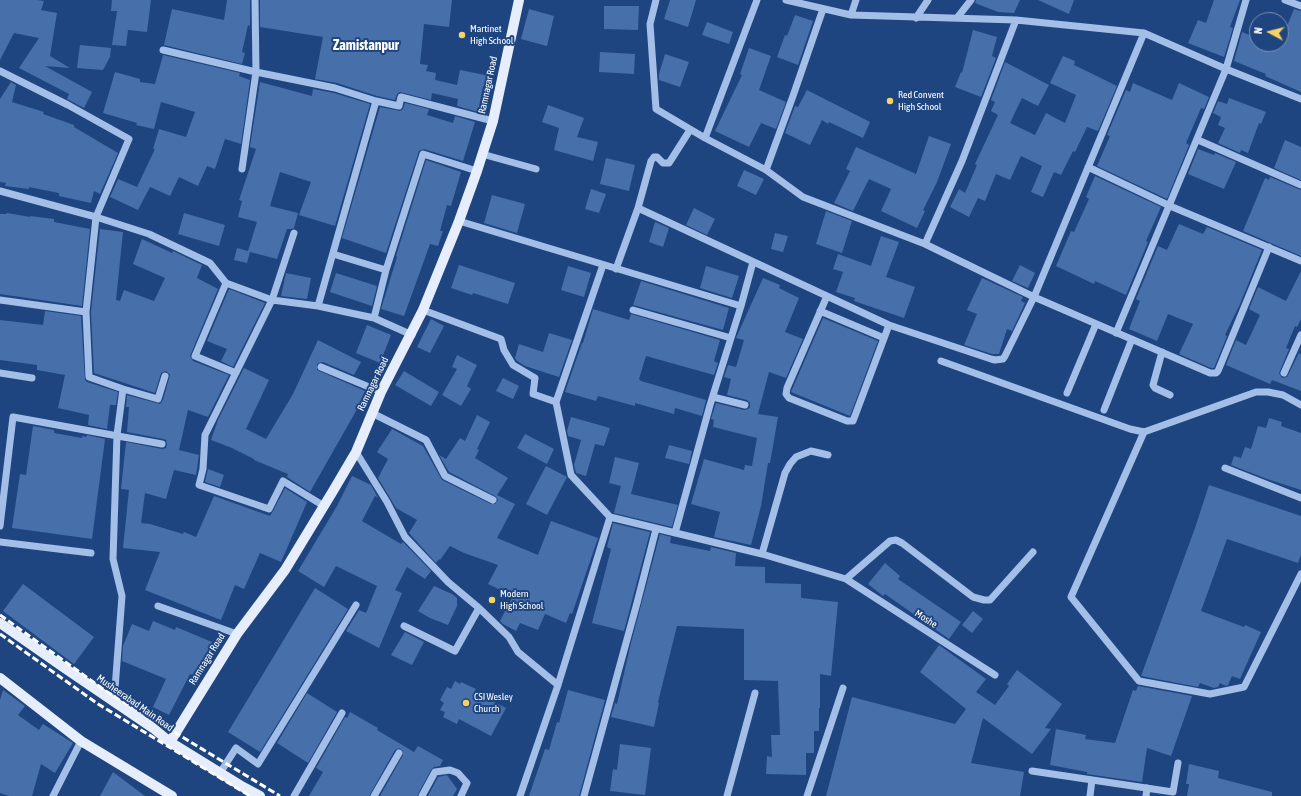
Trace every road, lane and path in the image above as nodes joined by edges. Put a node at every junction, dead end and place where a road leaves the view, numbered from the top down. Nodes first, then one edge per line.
1 (255, 0) edge
2 (519, 0) edge
3 (656, 0) edge
4 (757, 0) edge
5 (786, 0) edge
6 (856, 0) edge
7 (928, 0) edge
8 (971, 0) edge
9 (1246, 0) edge
10 (1285, 0) edge
11 (802, 2) edge
12 (1301, 6) edge
13 (823, 9) junction
14 (851, 15) junction
15 (916, 18) junction
16 (957, 18) junction
17 (1016, 20) junction
18 (1144, 33) junction
19 (162, 50) dead end
20 (1226, 69) junction
21 (0, 71) edge
22 (256, 72) junction
23 (1301, 99) edge
24 (376, 101) junction
25 (493, 120) junction
26 (690, 130) junction
27 (705, 138) junction
28 (1198, 140) junction
29 (482, 154) junction
30 (1088, 167) junction
31 (242, 169) dead end
32 (536, 169) dead end
33 (766, 170) junction
34 (477, 171) junction
35 (1301, 185) edge
36 (0, 191) edge
37 (1170, 206) junction
38 (638, 208) junction
39 (96, 217) junction
40 (459, 221) junction
41 (294, 233) dead end
42 (925, 244) junction
43 (1270, 247) junction
44 (333, 254) junction
45 (1301, 261) edge
46 (754, 262) junction
47 (603, 265) junction
48 (616, 269) junction
49 (386, 270) junction
50 (226, 283) junction
51 (827, 296) junction
52 (1034, 297) junction
53 (0, 300) edge
54 (272, 300) junction
55 (318, 306) junction
56 (741, 306) junction
57 (423, 310) junction
58 (633, 310) dead end
59 (820, 311) junction
60 (86, 312) junction
61 (374, 318) junction
62 (1096, 324) junction
63 (889, 325) junction
64 (1116, 333) junction
65 (412, 335) junction
66 (1301, 335) edge
67 (731, 338) junction
68 (884, 338) junction
69 (1132, 340) junction
70 (1162, 352) junction
71 (941, 361) dead end
72 (321, 366) dead end
73 (0, 373) edge
74 (236, 373) junction
75 (1284, 373) dead end
76 (164, 376) dead end
77 (32, 378) dead end
78 (123, 389) junction
79 (381, 392) junction
80 (1067, 392) dead end
81 (1170, 395) dead end
82 (713, 397) junction
83 (556, 402) junction
84 (744, 405) dead end
85 (1301, 405) edge
86 (1104, 410) dead end
87 (372, 413) junction
88 (1144, 432) junction
89 (117, 435) junction
90 (162, 444) dead end
91 (356, 452) junction
92 (0, 454) edge
93 (828, 455) dead end
94 (8, 456) junction
95 (1225, 468) dead end
96 (1301, 498) edge
97 (493, 500) dead end
98 (324, 506) junction
99 (610, 517) junction
100 (0, 526) edge
101 (656, 529) junction
102 (675, 533) junction
103 (0, 542) edge
104 (1034, 552) dead end
105 (91, 553) dead end
106 (762, 554) junction
107 (1301, 574) edge
108 (846, 578) junction
109 (356, 605) dead end
110 (158, 606) dead end
111 (479, 608) junction
112 (0, 623) edge
113 (404, 626) dead end
114 (237, 634) junction
115 (995, 675) dead end
116 (0, 678) edge
117 (558, 685) junction
118 (843, 688) dead end
119 (755, 694) dead end
120 (114, 702) junction
121 (342, 713) dead end
122 (81, 741) junction
123 (170, 742) junction
124 (399, 753) dead end
125 (1178, 763) dead end
126 (1032, 771) dead end
127 (220, 772) junction
128 (1092, 780) junction
129 (1147, 788) junction
130 (1172, 794) edge
131 (53, 796) edge
132 (172, 796) edge
133 (260, 796) edge
134 (294, 796) edge
135 (374, 796) edge
136 (422, 796) edge
137 (461, 796) edge
138 (520, 796) edge
139 (584, 796) edge
140 (728, 796) edge
141 (807, 796) edge
142 (1090, 796) edge
143 (1146, 796) edge

1 - 22 street
2 - 25 main road, Ramnagar Road
3 - 26 street
4 - 27 street
5 - 11 street
6 - 14 street
7 - 15 street
8 - 16 street
9 - 20 street
10 - 12 street
11 - 13 street
13 - 14 street
13 - 33 street
14 - 15 street
15 - 16 street
16 - 17 street
17 - 18 street
17 - 42 street
18 - 20 street
18 - 30 street
19 - 22 street
20 - 23 street
20 - 28 street
21 - 39 street
22 - 24 street
22 - 31 street
24 - 25 street
24 - 44 street
25 - 29 main road, Ramnagar Road
26 - 27 street
26 - 38 street
27 - 33 street
28 - 35 street
28 - 37 street
29 - 32 street
29 - 34 main road, Ramnagar Road
30 - 37 street
30 - 52 street
33 - 42 street
34 - 40 main road, Ramnagar Road
34 - 49 street
36 - 39 street
37 - 43 street
37 - 64 street
38 - 46 street
38 - 48 street
39 - 50 street
39 - 60 street
40 - 47 street
40 - 57 main road, Ramnagar Road
41 - 54 street
42 - 52 street
43 - 45 street
43 - 70 street
44 - 49 street
44 - 55 street
46 - 51 street
46 - 56 street
47 - 48 street
47 - 83 street
48 - 56 street
49 - 61 street
50 - 54 street
50 - 74 street
51 - 59 street
51 - 63 street
52 - 62 street
52 - 63 street
53 - 60 street
54 - 55 street
54 - 74 street
55 - 61 street
56 - 67 street
57 - 65 main road, Ramnagar Road
57 - 83 street
58 - 67 street
59 - 68 street
59 - 68 street
60 - 78 street
61 - 65 street
62 - 64 street
62 - 80 street
63 - 68 street
64 - 69 street
65 - 79 main road, Ramnagar Road
66 - 75 street
67 - 82 street
69 - 70 street
69 - 86 street
70 - 81 street
71 - 88 street
72 - 79 street
73 - 77 street
74 - 98 street
76 - 78 street
78 - 89 street
79 - 87 main road, Ramnagar Road
82 - 84 street
82 - 102 street
83 - 99 street
85 - 88 street
87 - 91 main road, Ramnagar Road
87 - 97 street
88 - 107 street
89 - 90 street
89 - 94 street
89 - 120 street
91 - 98 main road, Ramnagar Road
91 - 111 street
92 - 94 street
93 - 106 street
94 - 100 street
95 - 96 street
98 - 114 main road, Ramnagar Road
99 - 101 street, Moshe
99 - 117 street
101 - 102 street, Moshe
101 - 139 street
102 - 106 street, Moshe
103 - 105 street
104 - 108 street
106 - 108 street, Moshe
108 - 115 street, Moshe
109 - 127 street
110 - 114 street
111 - 113 street
111 - 117 street
112 - 120 main road, Musheerabad Main Road
114 - 123 main road, Ramnagar Road
116 - 122 main road
117 - 138 street
118 - 141 street
119 - 140 street
120 - 123 main road, Musheerabad Main Road
121 - 134 street
122 - 131 street
122 - 132 main road
123 - 127 main road, Musheerabad Main Road
124 - 135 street
125 - 130 street
126 - 128 street
127 - 133 main road, Musheerabad Main Road
128 - 129 street
128 - 142 street
129 - 130 street
129 - 143 street
136 - 137 street

